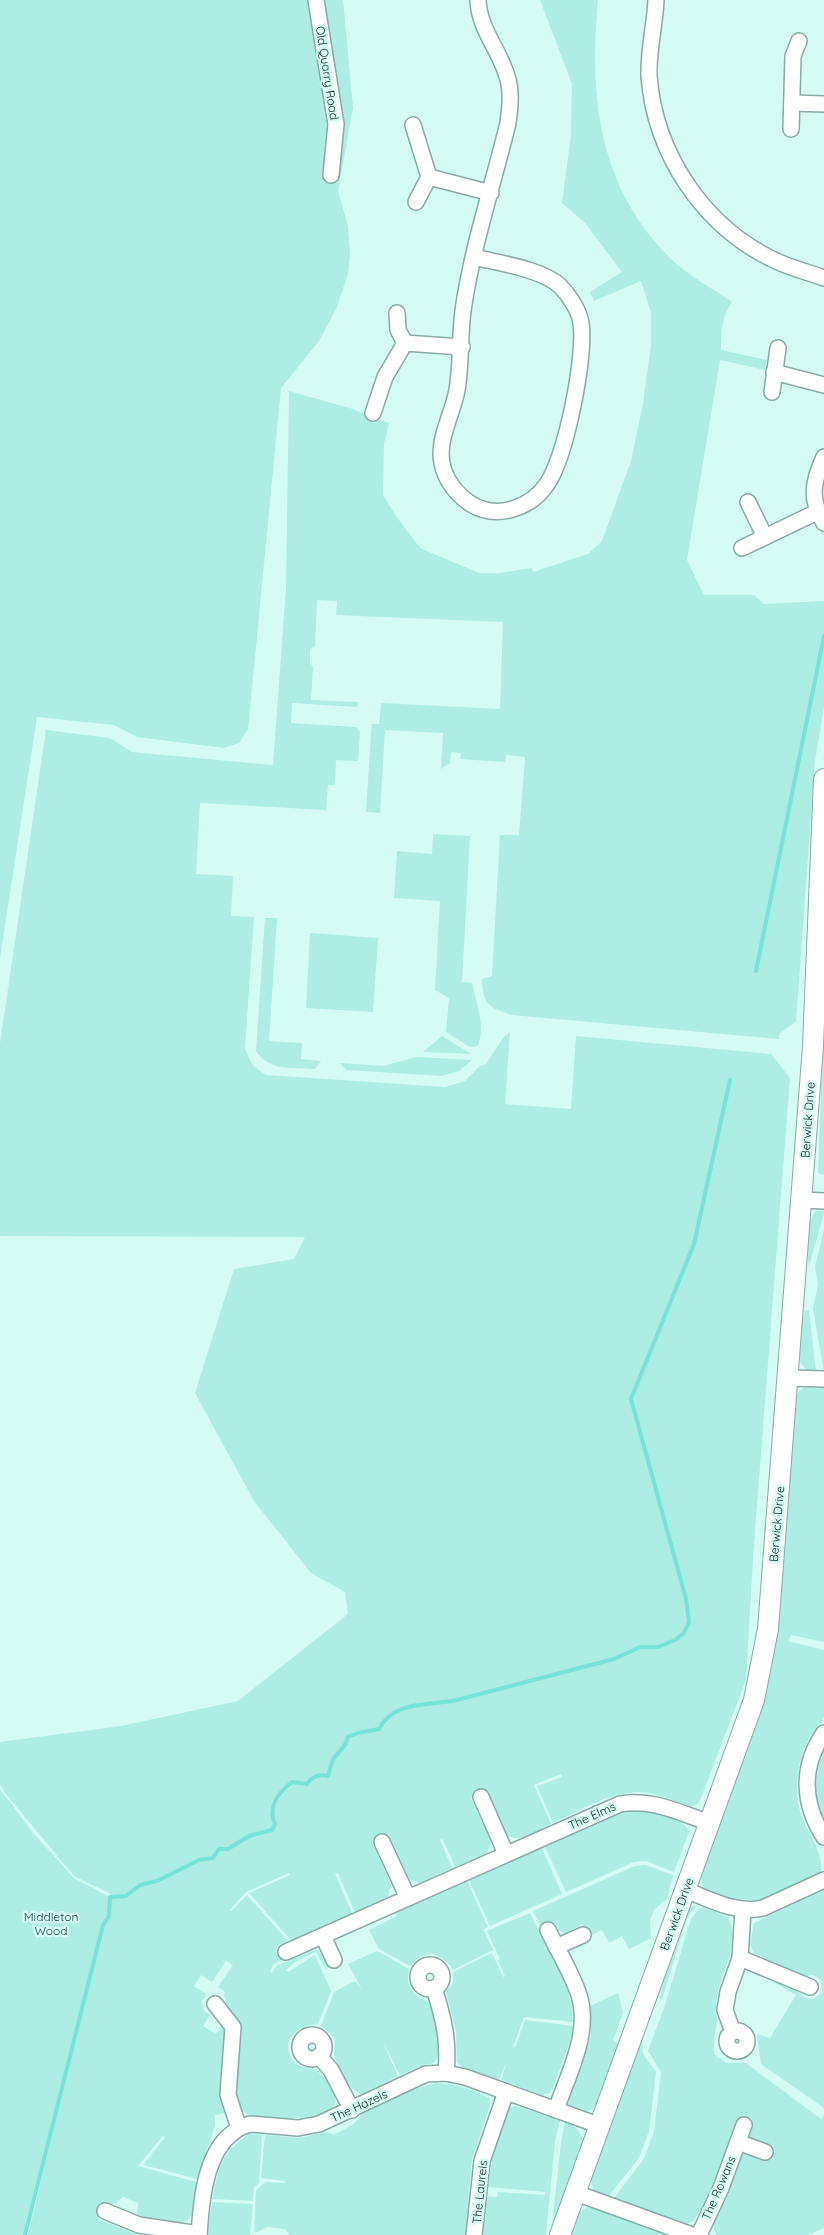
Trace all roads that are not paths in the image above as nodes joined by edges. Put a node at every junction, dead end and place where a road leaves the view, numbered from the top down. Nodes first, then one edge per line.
1 (316, 0) edge
2 (478, 0) edge
3 (656, 0) edge
4 (799, 41) dead end
5 (792, 104) junction
6 (824, 104) edge
7 (413, 125) dead end
8 (791, 129) dead end
9 (331, 176) dead end
10 (429, 177) junction
11 (491, 192) junction
12 (416, 202) dead end
13 (474, 257) junction
14 (824, 278) edge
15 (396, 313) dead end
16 (405, 344) junction
17 (462, 347) junction
18 (778, 348) dead end
19 (774, 372) junction
20 (824, 385) edge
21 (772, 392) dead end
22 (373, 413) dead end
23 (824, 457) edge
24 (748, 502) dead end
25 (821, 517) edge
26 (765, 537) junction
27 (742, 548) dead end
28 (824, 779) edge
29 (802, 1200) junction
30 (824, 1201) edge
31 (788, 1378) junction
32 (824, 1379) edge
33 (824, 1733) edge
34 (481, 1797) dead end
35 (710, 1823) junction
36 (824, 1837) edge
37 (382, 1842) dead end
38 (506, 1854) junction
39 (824, 1880) edge
40 (686, 1890) junction
41 (408, 1898) junction
42 (743, 1910) junction
43 (548, 1930) dead end
44 (583, 1935) dead end
45 (323, 1936) junction
46 (556, 1947) junction
47 (286, 1952) dead end
48 (740, 1958) junction
49 (334, 1960) dead end
50 (810, 1987) dead end
51 (434, 1988) dead end
52 (214, 2004) dead end
53 (733, 2032) dead end
54 (319, 2056) dead end
55 (446, 2073) junction
56 (506, 2092) junction
57 (352, 2110) junction
58 (556, 2110) junction
59 (744, 2125) dead end
60 (600, 2126) junction
61 (239, 2128) junction
62 (738, 2142) junction
63 (765, 2152) dead end
64 (576, 2193) junction
65 (105, 2212) dead end
66 (199, 2234) edge
67 (474, 2235) edge
68 (560, 2235) edge
69 (692, 2235) edge
70 (699, 2235) edge

1 - 9 street, Old Quarry Road
2 - 11 street
3 - 14 street
4 - 5 street
5 - 6 street
5 - 8 street
7 - 10 street
10 - 11 street
10 - 12 street
11 - 13 street
13 - 17 street
13 - 17 street
15 - 16 street
16 - 17 street
16 - 22 street
18 - 19 street
19 - 20 street
19 - 21 street
23 - 25 street
24 - 26 street
25 - 26 street
26 - 27 street
28 - 29 street, Berwick Drive
29 - 30 street
29 - 31 street, Berwick Drive
31 - 32 street
31 - 35 street, Berwick Drive
33 - 36 street
34 - 38 street
35 - 38 street, The Elms
35 - 40 street, Berwick Drive
37 - 41 street
38 - 41 street, The Elms
39 - 42 street
40 - 42 street
40 - 60 street, Berwick Drive
41 - 45 street, The Elms
42 - 48 street
43 - 46 street
44 - 46 street
45 - 47 street, The Elms
45 - 49 street
46 - 58 street
48 - 50 street
48 - 53 street
51 - 55 street
52 - 61 street
54 - 57 street
55 - 56 street, The Hazels
55 - 57 street, The Hazels
56 - 58 street, The Hazels
56 - 67 street, The Laurels
57 - 61 street, The Hazels
58 - 60 street, The Hazels
59 - 62 street, The Rowans
60 - 64 street, Berwick Drive
61 - 66 street
62 - 63 street, The Rowans
62 - 70 street, The Rowans
64 - 68 street, Berwick Drive
64 - 69 street
65 - 66 street

